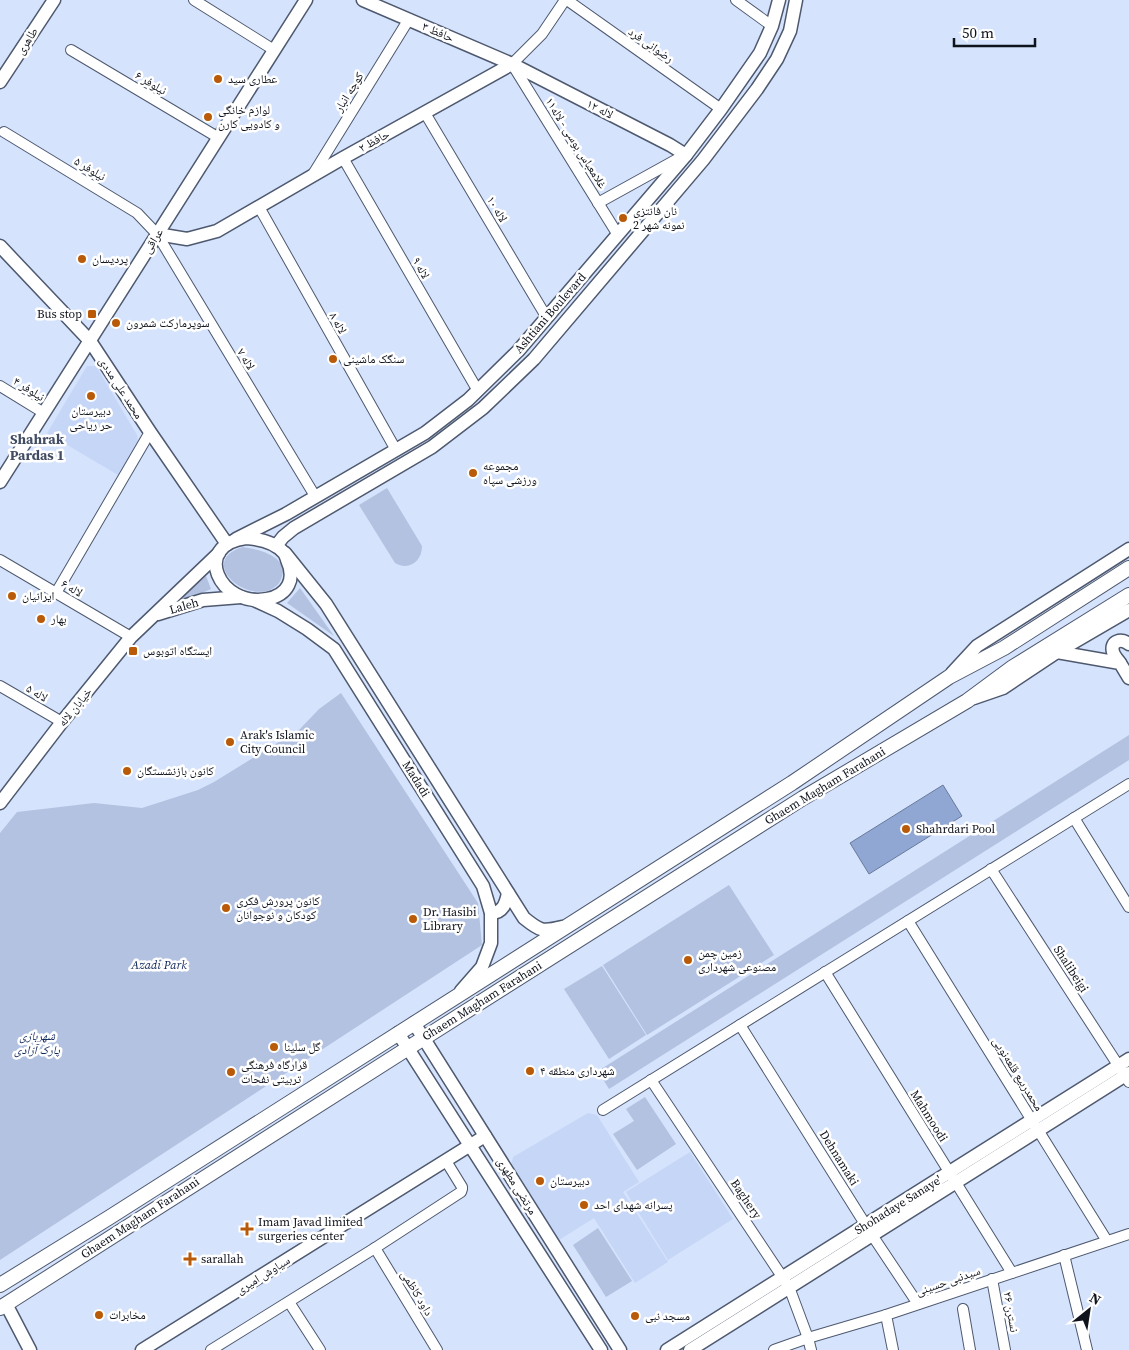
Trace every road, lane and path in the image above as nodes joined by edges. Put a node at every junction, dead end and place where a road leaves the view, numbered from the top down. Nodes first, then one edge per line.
1 (54, 0) edge
2 (194, 0) edge
3 (306, 0) edge
4 (363, 0) edge
5 (566, 0) edge
6 (736, 0) edge
7 (779, 0) edge
8 (796, 0) edge
9 (409, 19) junction
10 (772, 26) junction
11 (71, 50) dead end
12 (274, 50) junction
13 (512, 64) junction
14 (0, 82) edge
15 (721, 110) junction
16 (425, 113) junction
17 (4, 132) dead end
18 (219, 138) junction
19 (686, 155) junction
20 (343, 158) junction
21 (311, 177) junction
22 (598, 203) junction
23 (259, 207) junction
24 (157, 234) junction
25 (618, 235) junction
26 (0, 246) edge
27 (547, 318) junction
28 (90, 341) junction
29 (0, 386) edge
30 (478, 391) junction
31 (44, 413) junction
32 (150, 432) junction
33 (396, 450) junction
34 (0, 482) edge
35 (315, 496) junction
36 (227, 545) junction
37 (1129, 549) edge
38 (280, 550) junction
39 (0, 560) edge
40 (1129, 568) edge
41 (56, 593) junction
42 (1129, 595) edge
43 (248, 598) junction
44 (1129, 610) edge
45 (155, 614) junction
46 (131, 637) junction
47 (1129, 644) edge
48 (1058, 652) junction
49 (1120, 663) junction
50 (949, 677) junction
51 (1129, 678) edge
52 (0, 686) edge
53 (967, 701) junction
54 (62, 722) junction
55 (1129, 784) edge
56 (0, 803) edge
57 (1074, 818) junction
58 (991, 869) junction
59 (508, 893) junction
60 (1129, 906) edge
61 (491, 913) junction
62 (908, 921) junction
63 (567, 926) junction
64 (825, 972) junction
65 (457, 995) junction
66 (414, 1022) junction
67 (740, 1025) junction
68 (398, 1033) junction
69 (424, 1038) junction
70 (407, 1048) junction
71 (1126, 1071) edge
72 (651, 1080) junction
73 (603, 1110) dead end
74 (1035, 1125) junction
75 (485, 1136) junction
76 (470, 1146) junction
77 (446, 1160) junction
78 (953, 1177) junction
79 (869, 1230) junction
80 (1129, 1234) edge
81 (1107, 1241) junction
82 (375, 1248) junction
83 (1064, 1255) junction
84 (1012, 1273) junction
85 (992, 1279) junction
86 (786, 1282) junction
87 (0, 1285) edge
88 (289, 1302) junction
89 (918, 1304) junction
90 (3, 1306) edge
91 (964, 1309) dead end
92 (886, 1315) junction
93 (808, 1338) junction
94 (30, 1350) edge
95 (142, 1350) edge
96 (211, 1350) edge
97 (320, 1350) edge
98 (437, 1350) edge
99 (601, 1350) edge
100 (620, 1350) edge
101 (667, 1350) edge
102 (690, 1350) edge
103 (774, 1350) edge
104 (811, 1350) edge
105 (893, 1350) edge
106 (970, 1350) edge
107 (1005, 1350) edge
108 (1086, 1350) edge

1 - 14 street, طاهری
2 - 12 street
3 - 12 street, عراقی
4 - 9 street, حافظ ۳
5 - 13 street, حافظ ۲
5 - 15 street, رضوانی فرد
6 - 10 street
7 - 10 street, Ashtiani Boulevard
8 - 38 street, Ashtiani Boulevard
9 - 13 street, حافظ ۳
9 - 21 street, کوچه انبار
10 - 15 street, Ashtiani Boulevard
11 - 18 street, نیلوفر ۶
12 - 18 street, عراقی
13 - 16 street, حافظ ۲
13 - 19 street, لاله ۱۲
13 - 22 street, غلامعباس بوسی - لاله۱۱
15 - 19 street, Ashtiani Boulevard
16 - 20 street, حافظ ۲
16 - 27 street, لاله ۱۰
17 - 24 street, نیلوفر ۵
18 - 24 street, عراقی
19 - 22 street
19 - 25 street, Ashtiani Boulevard
20 - 21 street, حافظ ۲
20 - 30 street, لاله ۹
21 - 23 street, حافظ ۲
22 - 25 street, غلامعباس بوسی - لاله۱۱
23 - 24 street, حافظ ۲
23 - 33 street, لاله ۸
24 - 28 street, عراقی
24 - 35 street, لاله ۷
25 - 27 street, Ashtiani Boulevard
26 - 28 street, محمد علی مددی
27 - 30 street, Ashtiani Boulevard
28 - 31 street, عراقی
28 - 32 street, محمد علی مددی
29 - 31 street, نیلوفر ۴
30 - 33 street, Ashtiani Boulevard
31 - 34 street, عراقی
32 - 36 street, محمد علی مددی
32 - 41 street
33 - 35 street, Ashtiani Boulevard
35 - 36 street, Ashtiani Boulevard
36 - 38 street
36 - 43 street
36 - 45 street, Laleh
37 - 50 street, Ghaem Magham Farahani
38 - 43 street
38 - 59 street, Madadi
39 - 41 street, لاله ۶
40 - 50 main road, Ghaem Magham Farahani
41 - 46 street, لاله ۶
42 - 53 main road, Ghaem Magham Farahani
43 - 45 street, Laleh
43 - 61 street, Madadi
44 - 48 street, Ghaem Magham Farahani
45 - 46 street, خیابان لاله
46 - 54 street, خیابان لاله
47 - 49 street
48 - 49 street
48 - 53 street, Ghaem Magham Farahani
49 - 51 street
50 - 63 main road, Ghaem Magham Farahani
52 - 54 street, لاله ۵
53 - 69 main road, Ghaem Magham Farahani
54 - 56 street, خیابان لاله
55 - 57 street
57 - 58 street
57 - 60 street
58 - 62 street
58 - 71 street, Shalibeigi
59 - 61 street
59 - 63 street, Madadi
61 - 65 street, Madadi
62 - 64 street
62 - 74 street, محمدربیع قلعه‌نویی
63 - 65 main road, Ghaem Magham Farahani
64 - 67 street
64 - 78 street, Mahmoodi
65 - 66 main road, Ghaem Magham Farahani
66 - 68 main road, Ghaem Magham Farahani
66 - 69 street, مرتضی مطهری
67 - 72 street
67 - 79 street, Dehnamaki
68 - 70 street, مرتضی مطهری
68 - 87 main road, Ghaem Magham Farahani
69 - 70 main road, Ghaem Magham Farahani
69 - 75 street, مرتضی مطهری
70 - 76 street, مرتضی مطهری
70 - 90 main road, Ghaem Magham Farahani
71 - 74 street, Shohadaye Sanaye'
72 - 73 street
72 - 86 street, Baghery
74 - 78 street, Shohadaye Sanaye'
74 - 81 street, محمدربیع قلعه‌نویی
75 - 76 street, سیاوش امیری
75 - 100 street, مرتضی مطهری
76 - 77 street, سیاوش امیری
76 - 99 street, مرتضی مطهری
77 - 82 street
77 - 95 street, سیاوش امیری
78 - 79 street, Shohadaye Sanaye'
78 - 84 street, Mahmoodi
79 - 86 street, Shohadaye Sanaye'
79 - 89 street, Dehnamaki
80 - 81 street, سیدنبی حسینی
81 - 83 street, سیدنبی حسینی
82 - 88 street
82 - 98 street, داود کاظمی
83 - 84 street, سیدنبی حسینی
83 - 108 street
84 - 85 street, سیدنبی حسینی
85 - 89 street, سیدنبی حسینی
85 - 107 street, نسترن ۲۶
86 - 93 street, Baghery
86 - 101 street, Shohadaye Sanaye'
86 - 102 street, Shohadaye Sanaye'
88 - 96 street
88 - 97 street
89 - 92 street, سیدنبی حسینی
90 - 94 street
91 - 106 street
92 - 93 street, سیدنبی حسینی
92 - 105 street
93 - 103 street, سیدنبی حسینی
93 - 104 street, Baghery

